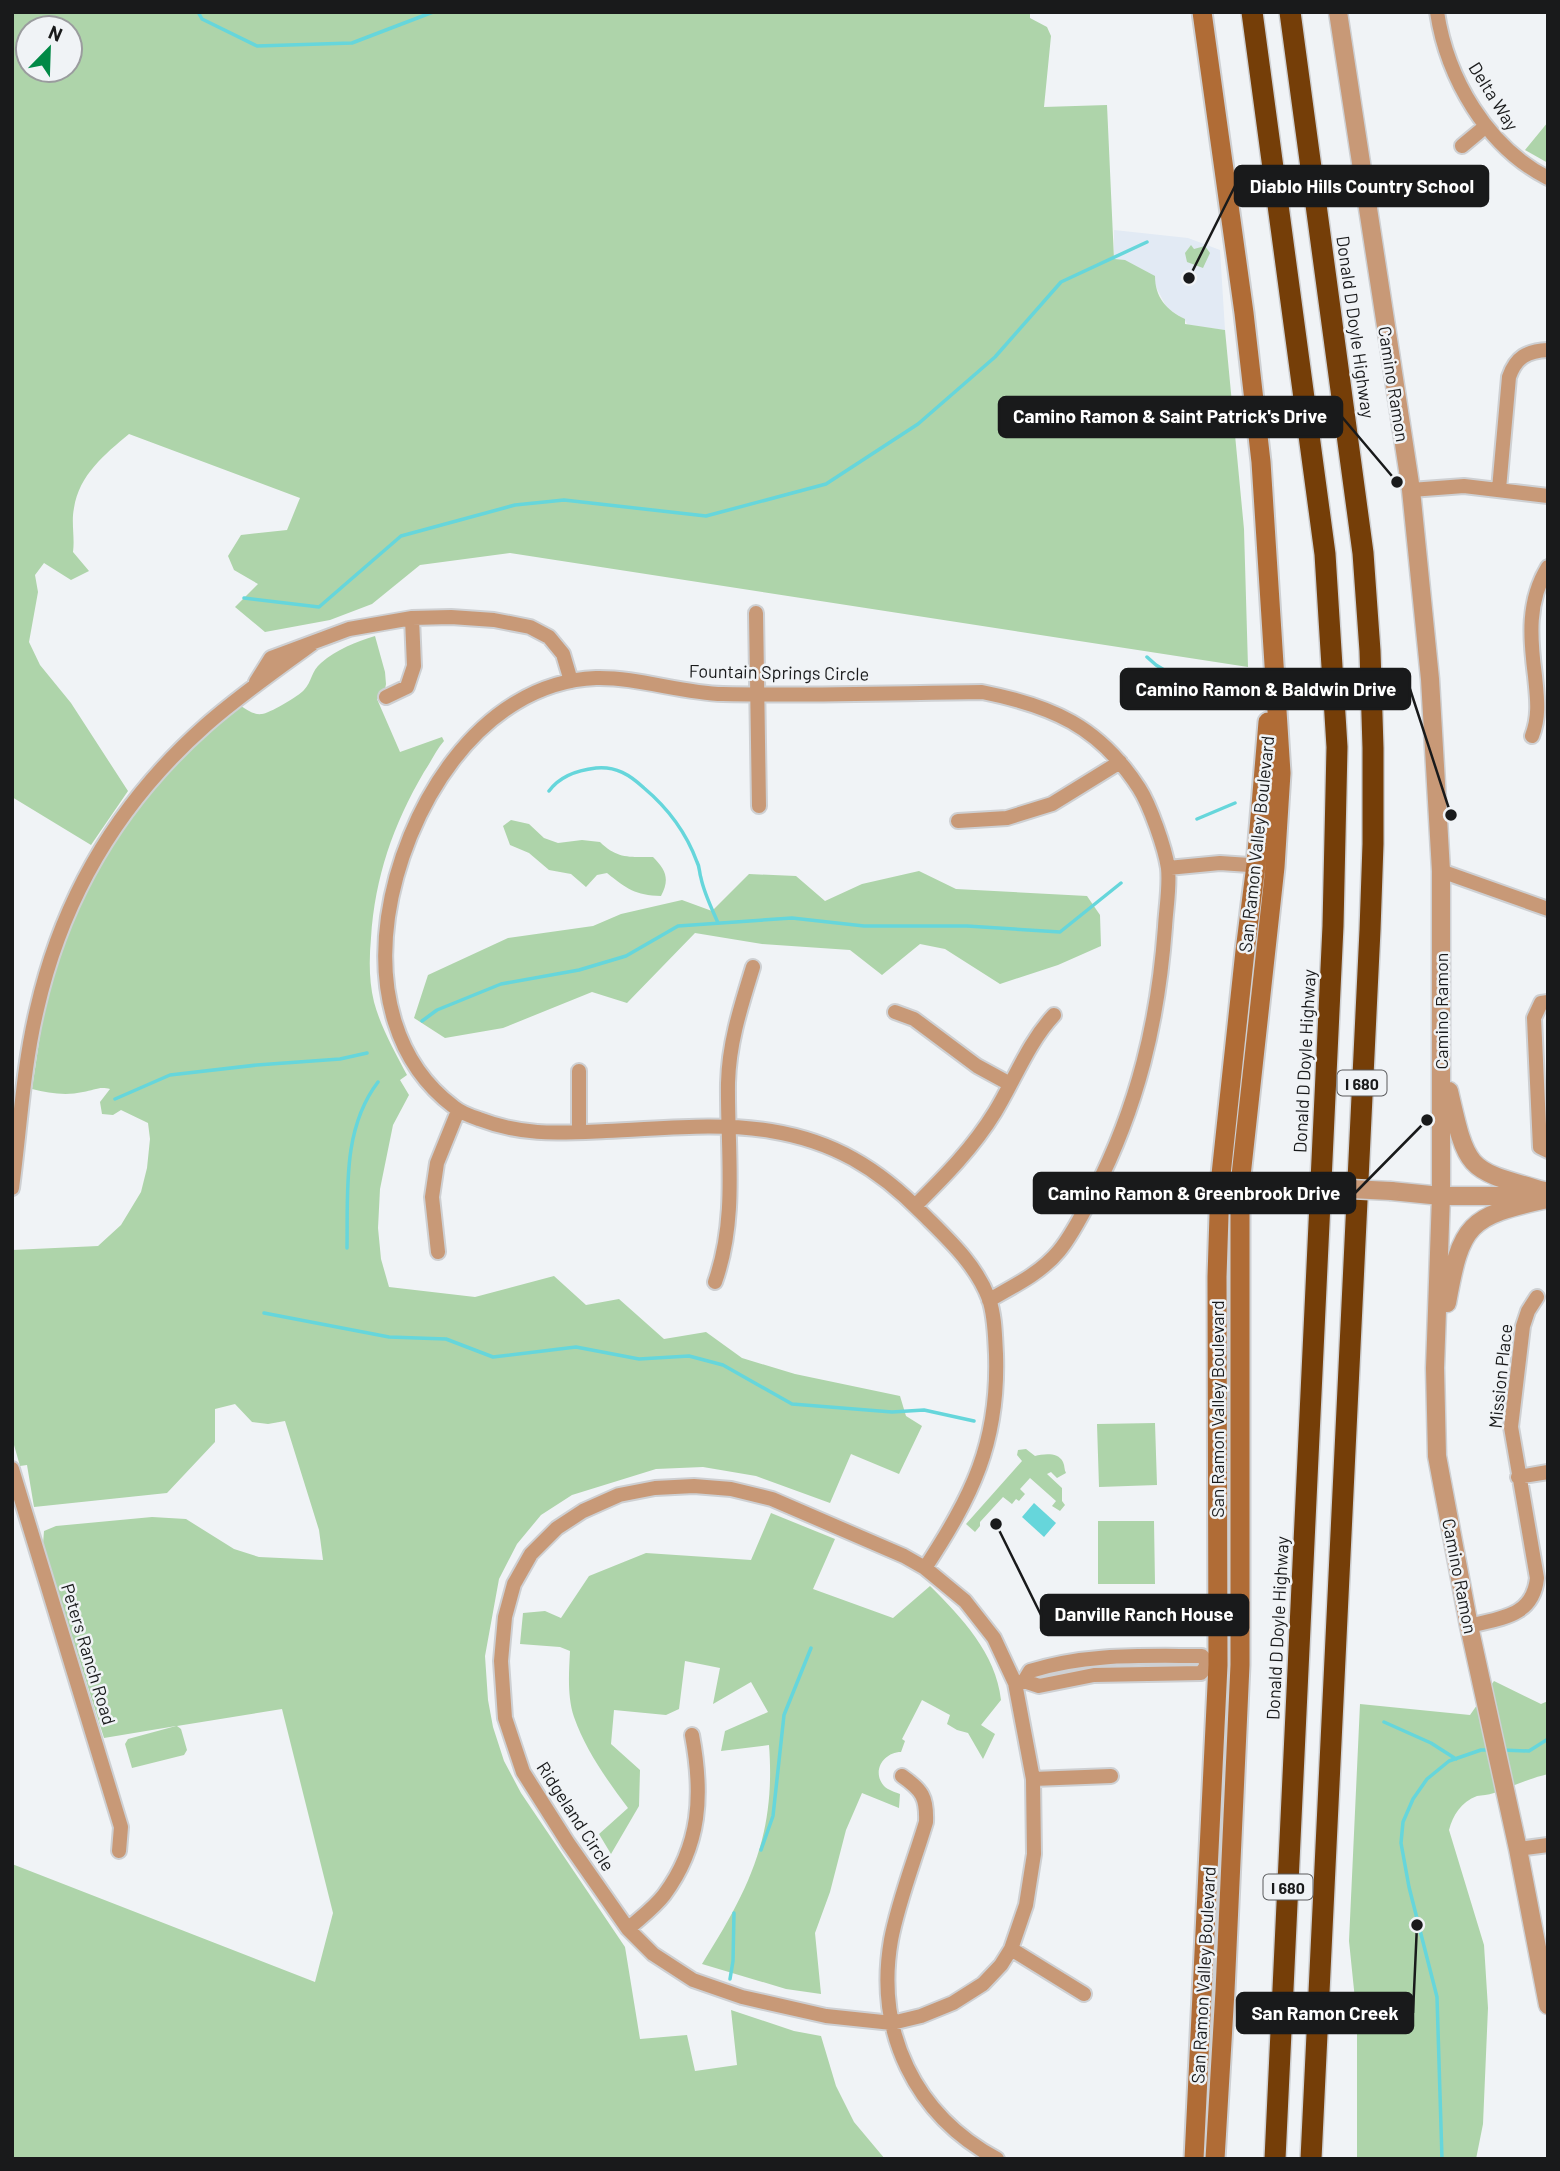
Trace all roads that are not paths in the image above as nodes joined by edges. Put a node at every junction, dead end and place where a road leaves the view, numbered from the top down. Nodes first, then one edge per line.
1 (1252, 12) edge
2 (1290, 12) edge
3 (1338, 12) edge
4 (1437, 12) edge
5 (1202, 13) edge
6 (1486, 127) junction
7 (1462, 146) dead end
8 (1548, 178) edge
9 (1548, 350) edge
10 (1499, 489) junction
11 (1411, 491) junction
12 (1548, 496) edge
13 (1548, 568) edge
14 (756, 613) dead end
15 (412, 618) junction
16 (571, 681) junction
17 (757, 695) junction
18 (386, 697) dead end
19 (1532, 736) dead end
20 (1120, 762) junction
21 (759, 806) dead end
22 (958, 821) dead end
23 (1266, 866) junction
24 (1168, 868) junction
25 (1441, 871) junction
26 (1548, 909) edge
27 (754, 967) dead end
28 (1548, 1002) edge
29 (895, 1012) dead end
30 (1054, 1016) dead end
31 (1442, 1062) junction
32 (579, 1071) dead end
33 (1010, 1084) junction
34 (458, 1111) junction
35 (730, 1127) junction
36 (579, 1132) junction
37 (1548, 1151) edge
38 (1230, 1185) junction
39 (12, 1188) edge
40 (1441, 1196) junction
41 (1548, 1196) edge
42 (915, 1206) junction
43 (438, 1252) dead end
44 (715, 1282) dead end
45 (1536, 1297) dead end
46 (989, 1300) junction
47 (1435, 1368) junction
48 (12, 1469) edge
49 (1548, 1472) edge
50 (1518, 1476) junction
51 (925, 1569) junction
52 (1469, 1626) junction
53 (1213, 1664) junction
54 (1240, 1665) junction
55 (1020, 1681) junction
56 (692, 1735) dead end
57 (902, 1776) dead end
58 (1111, 1776) dead end
59 (1033, 1779) junction
60 (1548, 1845) edge
61 (1518, 1849) junction
62 (118, 1851) dead end
63 (628, 1929) junction
64 (1011, 1949) junction
65 (1084, 1994) dead end
66 (1548, 2005) edge
67 (892, 2023) junction
68 (997, 2159) edge
69 (1194, 2159) edge
70 (1215, 2159) edge
71 (1275, 2159) edge
72 (1311, 2159) edge

1 - 71 highway, Donald D Doyle Highway / I 680
2 - 72 highway, Donald D Doyle Highway / I 680
3 - 11 street, Camino Ramon
4 - 6 street, Delta Way
5 - 23 main road, San Ramon Valley Boulevard
6 - 7 street
6 - 8 street, Delta Way
9 - 10 street
10 - 11 street
10 - 12 street
11 - 25 street, Camino Ramon
13 - 19 street
14 - 17 street
15 - 16 street
15 - 18 street
15 - 39 street
16 - 17 street, Fountain Springs Circle
16 - 34 street, Fountain Springs Circle
17 - 20 street, Fountain Springs Circle
17 - 21 street
20 - 22 street
20 - 24 street, Fountain Springs Circle
23 - 24 street
23 - 38 main road, San Ramon Valley Boulevard
24 - 46 street, Fountain Springs Circle
25 - 26 street
25 - 31 street, Camino Ramon
27 - 35 street
28 - 37 street
29 - 33 street
30 - 33 street
31 - 40 street, Camino Ramon
31 - 41 street
32 - 36 street
33 - 42 street
34 - 36 street, Fountain Springs Circle
34 - 43 street
35 - 36 street, Fountain Springs Circle
35 - 42 street, Fountain Springs Circle
35 - 44 street
38 - 40 street, bridge
38 - 53 main road, San Ramon Valley Boulevard
38 - 54 main road, San Ramon Valley Boulevard
40 - 41 street
40 - 47 street, Camino Ramon
41 - 47 street
42 - 46 street, Fountain Springs Circle
45 - 50 street, Mission Place
46 - 51 street, Fountain Springs Circle
47 - 52 street, Camino Ramon
48 - 62 street, Peters Ranch Road
49 - 50 street
50 - 52 street, Mission Place
51 - 55 street, Ridgeland Circle
51 - 63 street, Ridgeland Circle
52 - 61 street, Camino Ramon
53 - 54 street
53 - 55 street
53 - 69 main road, San Ramon Valley Boulevard
54 - 70 main road, San Ramon Valley Boulevard
55 - 59 street, Ridgeland Circle
56 - 63 street
57 - 67 street
58 - 59 street
59 - 64 street, Ridgeland Circle
60 - 61 street
61 - 66 street, Camino Ramon
63 - 67 street, Ridgeland Circle
64 - 65 street
64 - 67 street, Ridgeland Circle
67 - 68 street

